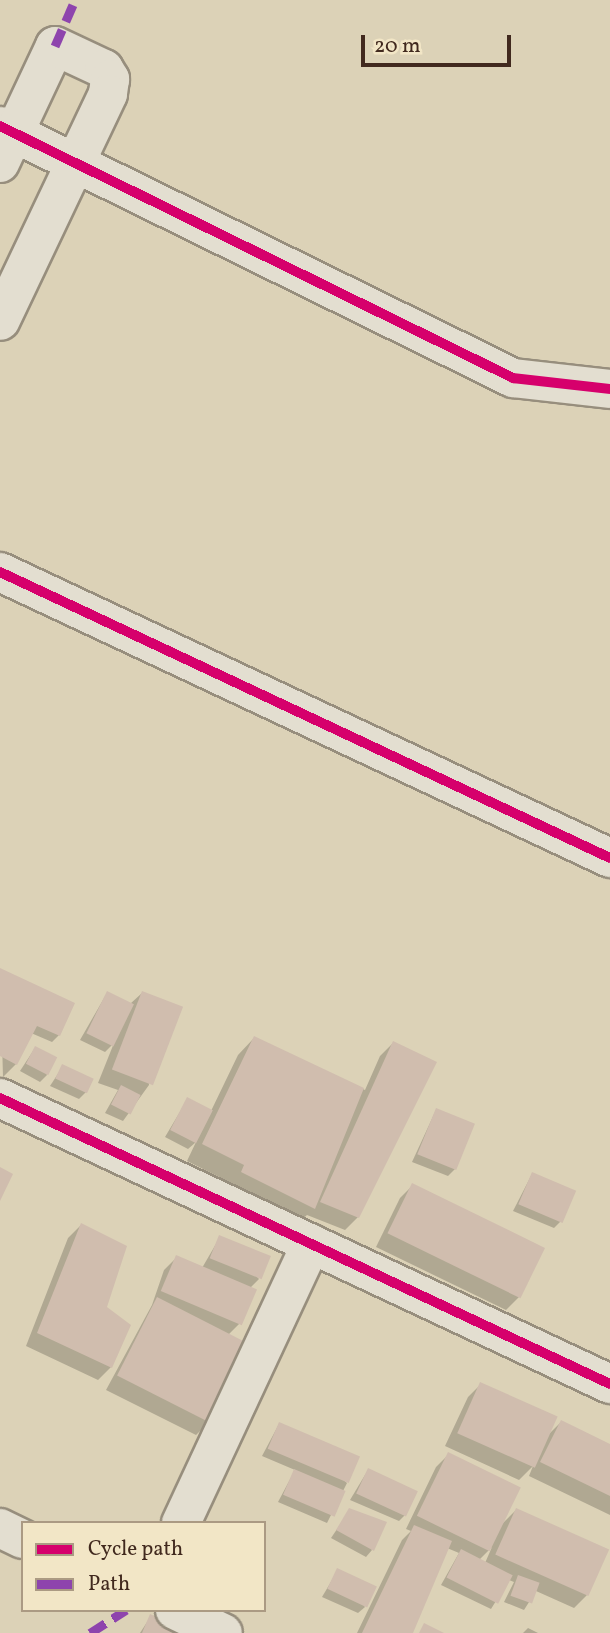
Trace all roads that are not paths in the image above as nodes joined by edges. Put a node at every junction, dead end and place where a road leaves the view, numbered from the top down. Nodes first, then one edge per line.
1 (5, 140) edge
2 (73, 165) junction
3 (0, 321) edge
4 (610, 389) edge
5 (0, 572) edge
6 (610, 858) edge
7 (0, 1098) edge
8 (311, 1244) junction
9 (610, 1384) edge
10 (182, 1521) edge
11 (0, 1528) edge
12 (21, 1538) edge
13 (179, 1612) edge
14 (223, 1633) edge

1 - 2 street
1 - 2 street
2 - 3 street
2 - 4 street
5 - 6 street
7 - 8 street
8 - 9 street
8 - 10 street
11 - 12 street
13 - 14 street

